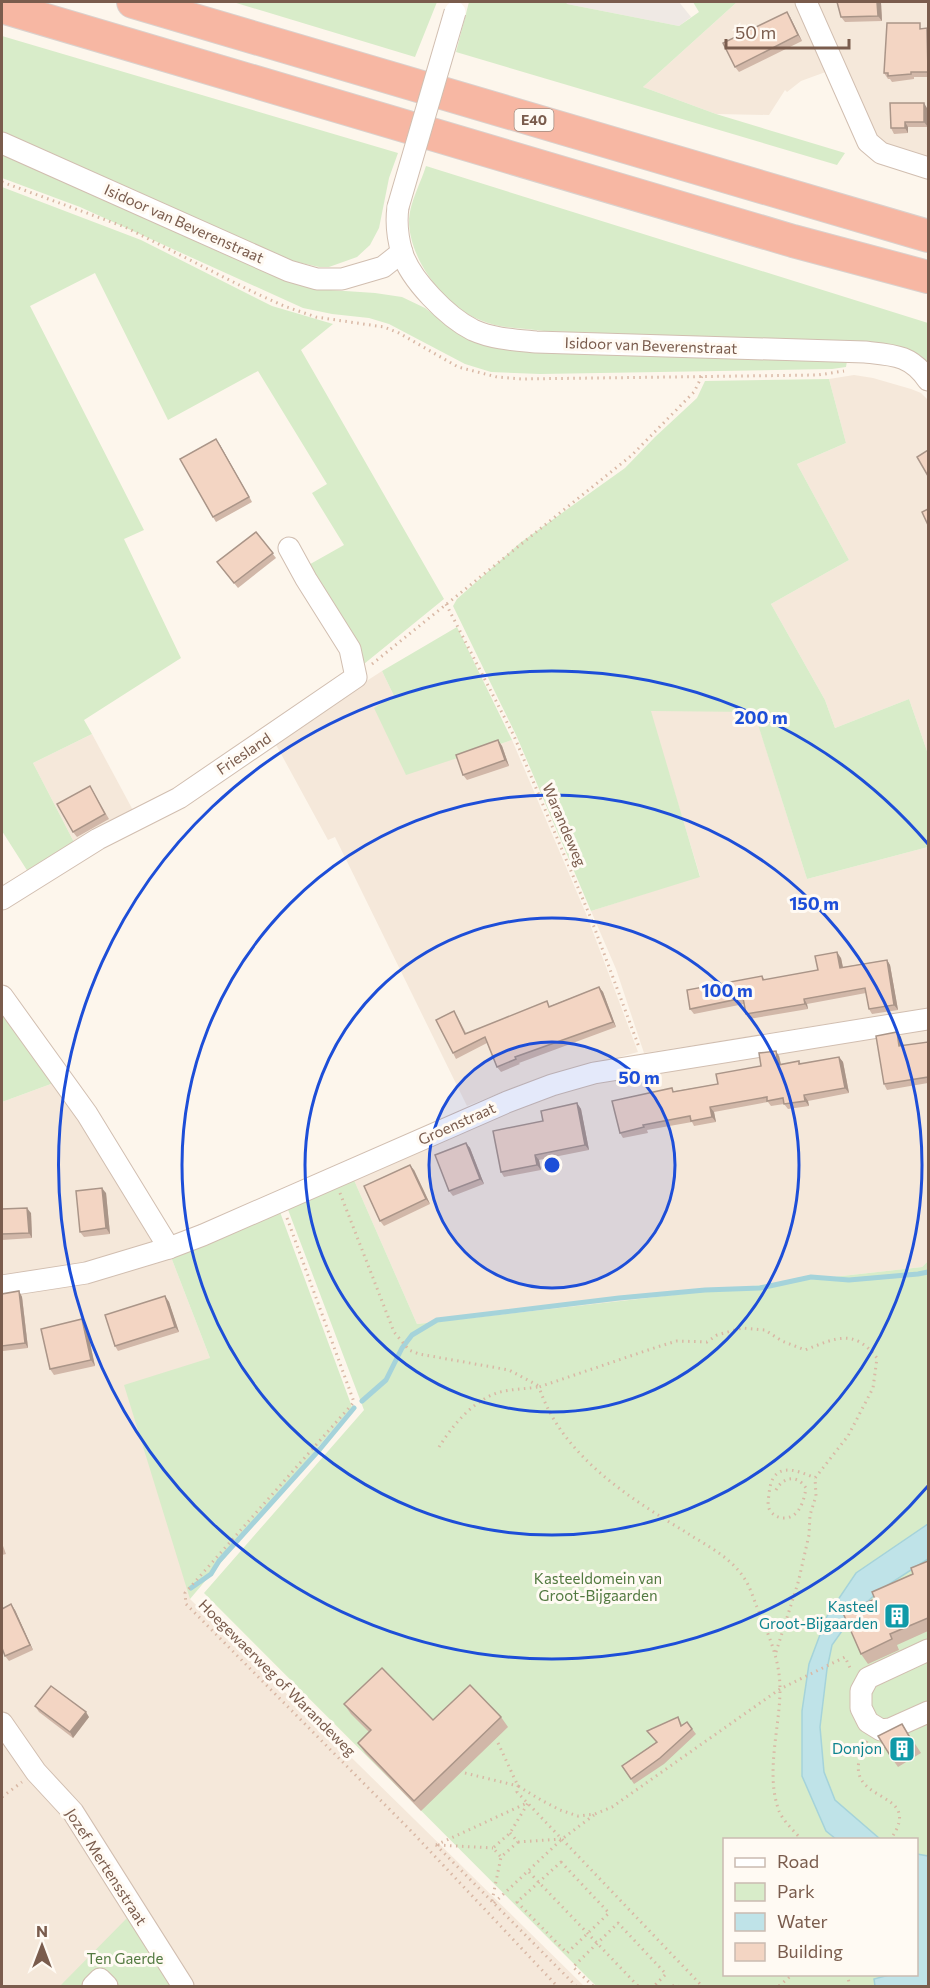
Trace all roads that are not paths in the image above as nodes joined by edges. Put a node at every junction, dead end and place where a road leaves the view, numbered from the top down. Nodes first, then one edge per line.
1 (137, 2) edge
2 (806, 2) edge
3 (2, 7) edge
4 (457, 7) edge
5 (2, 143) edge
6 (928, 168) edge
7 (928, 236) edge
8 (793, 241) junction
9 (402, 252) junction
10 (928, 277) edge
11 (928, 288) edge
12 (928, 380) edge
13 (289, 548) dead end
14 (2, 899) edge
15 (2, 996) edge
16 (928, 1019) edge
17 (169, 1248) junction
18 (2, 1286) edge
19 (928, 1650) edge
20 (928, 1712) edge
21 (2, 1724) edge
22 (173, 1982) edge
23 (93, 1986) edge
24 (107, 1986) edge

1 - 7 highway, E40
2 - 6 street
3 - 8 highway
4 - 9 street, Isidoor van Beverenstraat, bridge
5 - 9 street, Isidoor van Beverenstraat
8 - 10 highway
8 - 11 highway
9 - 12 street, Isidoor van Beverenstraat
13 - 14 street, Friesland
15 - 17 street
16 - 17 street, Groenstraat
17 - 18 street, Groenstraat
19 - 20 street
21 - 22 street, Jozef Mertensstraat
23 - 24 street

